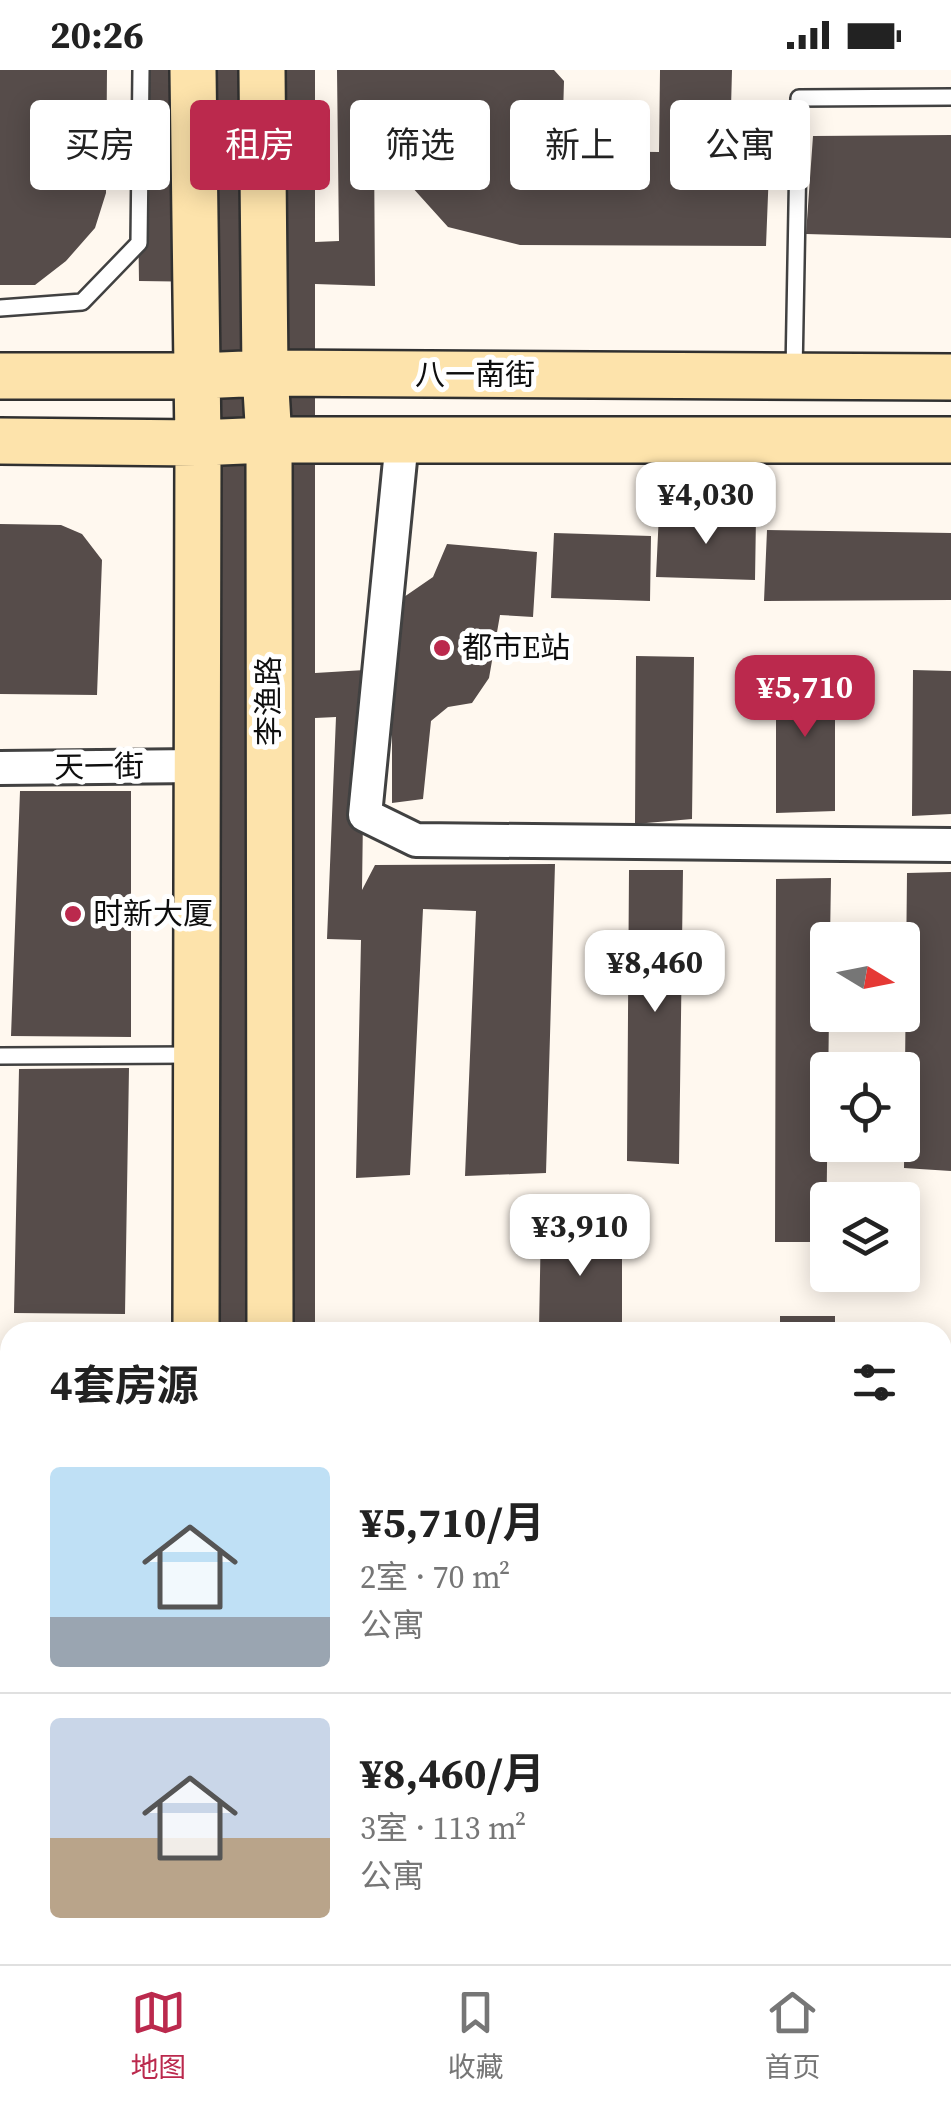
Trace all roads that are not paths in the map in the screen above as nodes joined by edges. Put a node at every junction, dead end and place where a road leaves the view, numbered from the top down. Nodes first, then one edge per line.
1 (140, 70) edge
2 (193, 70) edge
3 (262, 70) edge
4 (951, 96) edge
5 (0, 308) edge
6 (265, 373) junction
7 (0, 376) edge
8 (198, 376) junction
9 (794, 376) junction
10 (951, 377) edge
11 (268, 440) junction
12 (402, 440) junction
13 (951, 440) edge
14 (0, 441) edge
15 (198, 443) junction
16 (198, 766) junction
17 (0, 768) edge
18 (951, 845) edge
19 (0, 1056) edge
20 (196, 1056) junction
21 (196, 1322) edge
22 (270, 1322) edge

1 - 5 lane
2 - 8 main road
3 - 6 main road, 李渔路
4 - 9 lane
6 - 8 main road, 八一南街
6 - 9 main road, 八一南街
6 - 11 main road, 李渔路
7 - 8 main road, 八一南街
8 - 15 main road
9 - 10 main road, 八一南街
11 - 12 main road
11 - 15 main road
11 - 22 main road, 李渔路
12 - 13 main road
12 - 18 street
14 - 15 main road
15 - 16 main road
16 - 17 street, 天一街
16 - 20 main road
19 - 20 lane
20 - 21 main road

